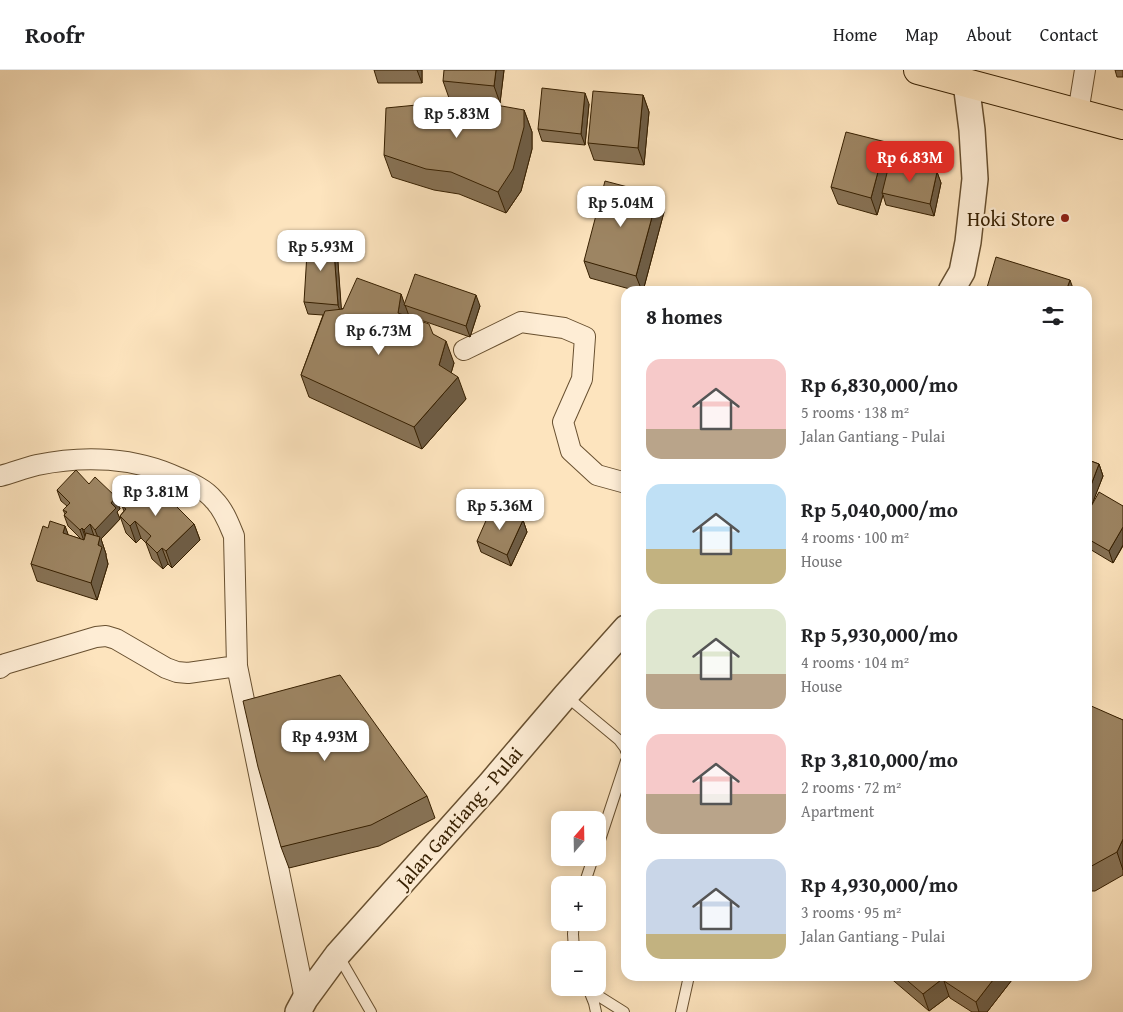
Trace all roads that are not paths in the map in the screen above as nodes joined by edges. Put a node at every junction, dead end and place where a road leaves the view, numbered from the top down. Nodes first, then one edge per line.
1 (918, 70) edge
2 (1085, 70) edge
3 (966, 77) edge
4 (1078, 113) junction
5 (1123, 125) edge
6 (954, 286) edge
7 (464, 350) dead end
8 (0, 476) edge
9 (621, 482) edge
10 (621, 634) edge
11 (237, 666) junction
12 (0, 668) edge
13 (566, 695) junction
14 (621, 742) edge
15 (621, 776) edge
16 (606, 822) edge
17 (338, 954) junction
18 (688, 981) edge
19 (592, 996) edge
20 (600, 996) edge
21 (302, 1006) edge
22 (371, 1012) edge
23 (596, 1012) edge
24 (624, 1012) edge
25 (681, 1012) edge

1 - 3 highway
2 - 4 street
3 - 4 highway
3 - 6 street
4 - 5 highway
7 - 9 street
8 - 11 street
10 - 13 street, Jalan Gantiang - Pulai
11 - 12 street
11 - 21 street
13 - 14 lane
13 - 17 street, Jalan Gantiang - Pulai
15 - 16 lane
17 - 21 street, Jalan Gantiang - Pulai
17 - 22 lane
18 - 25 lane
19 - 23 lane
20 - 24 lane

